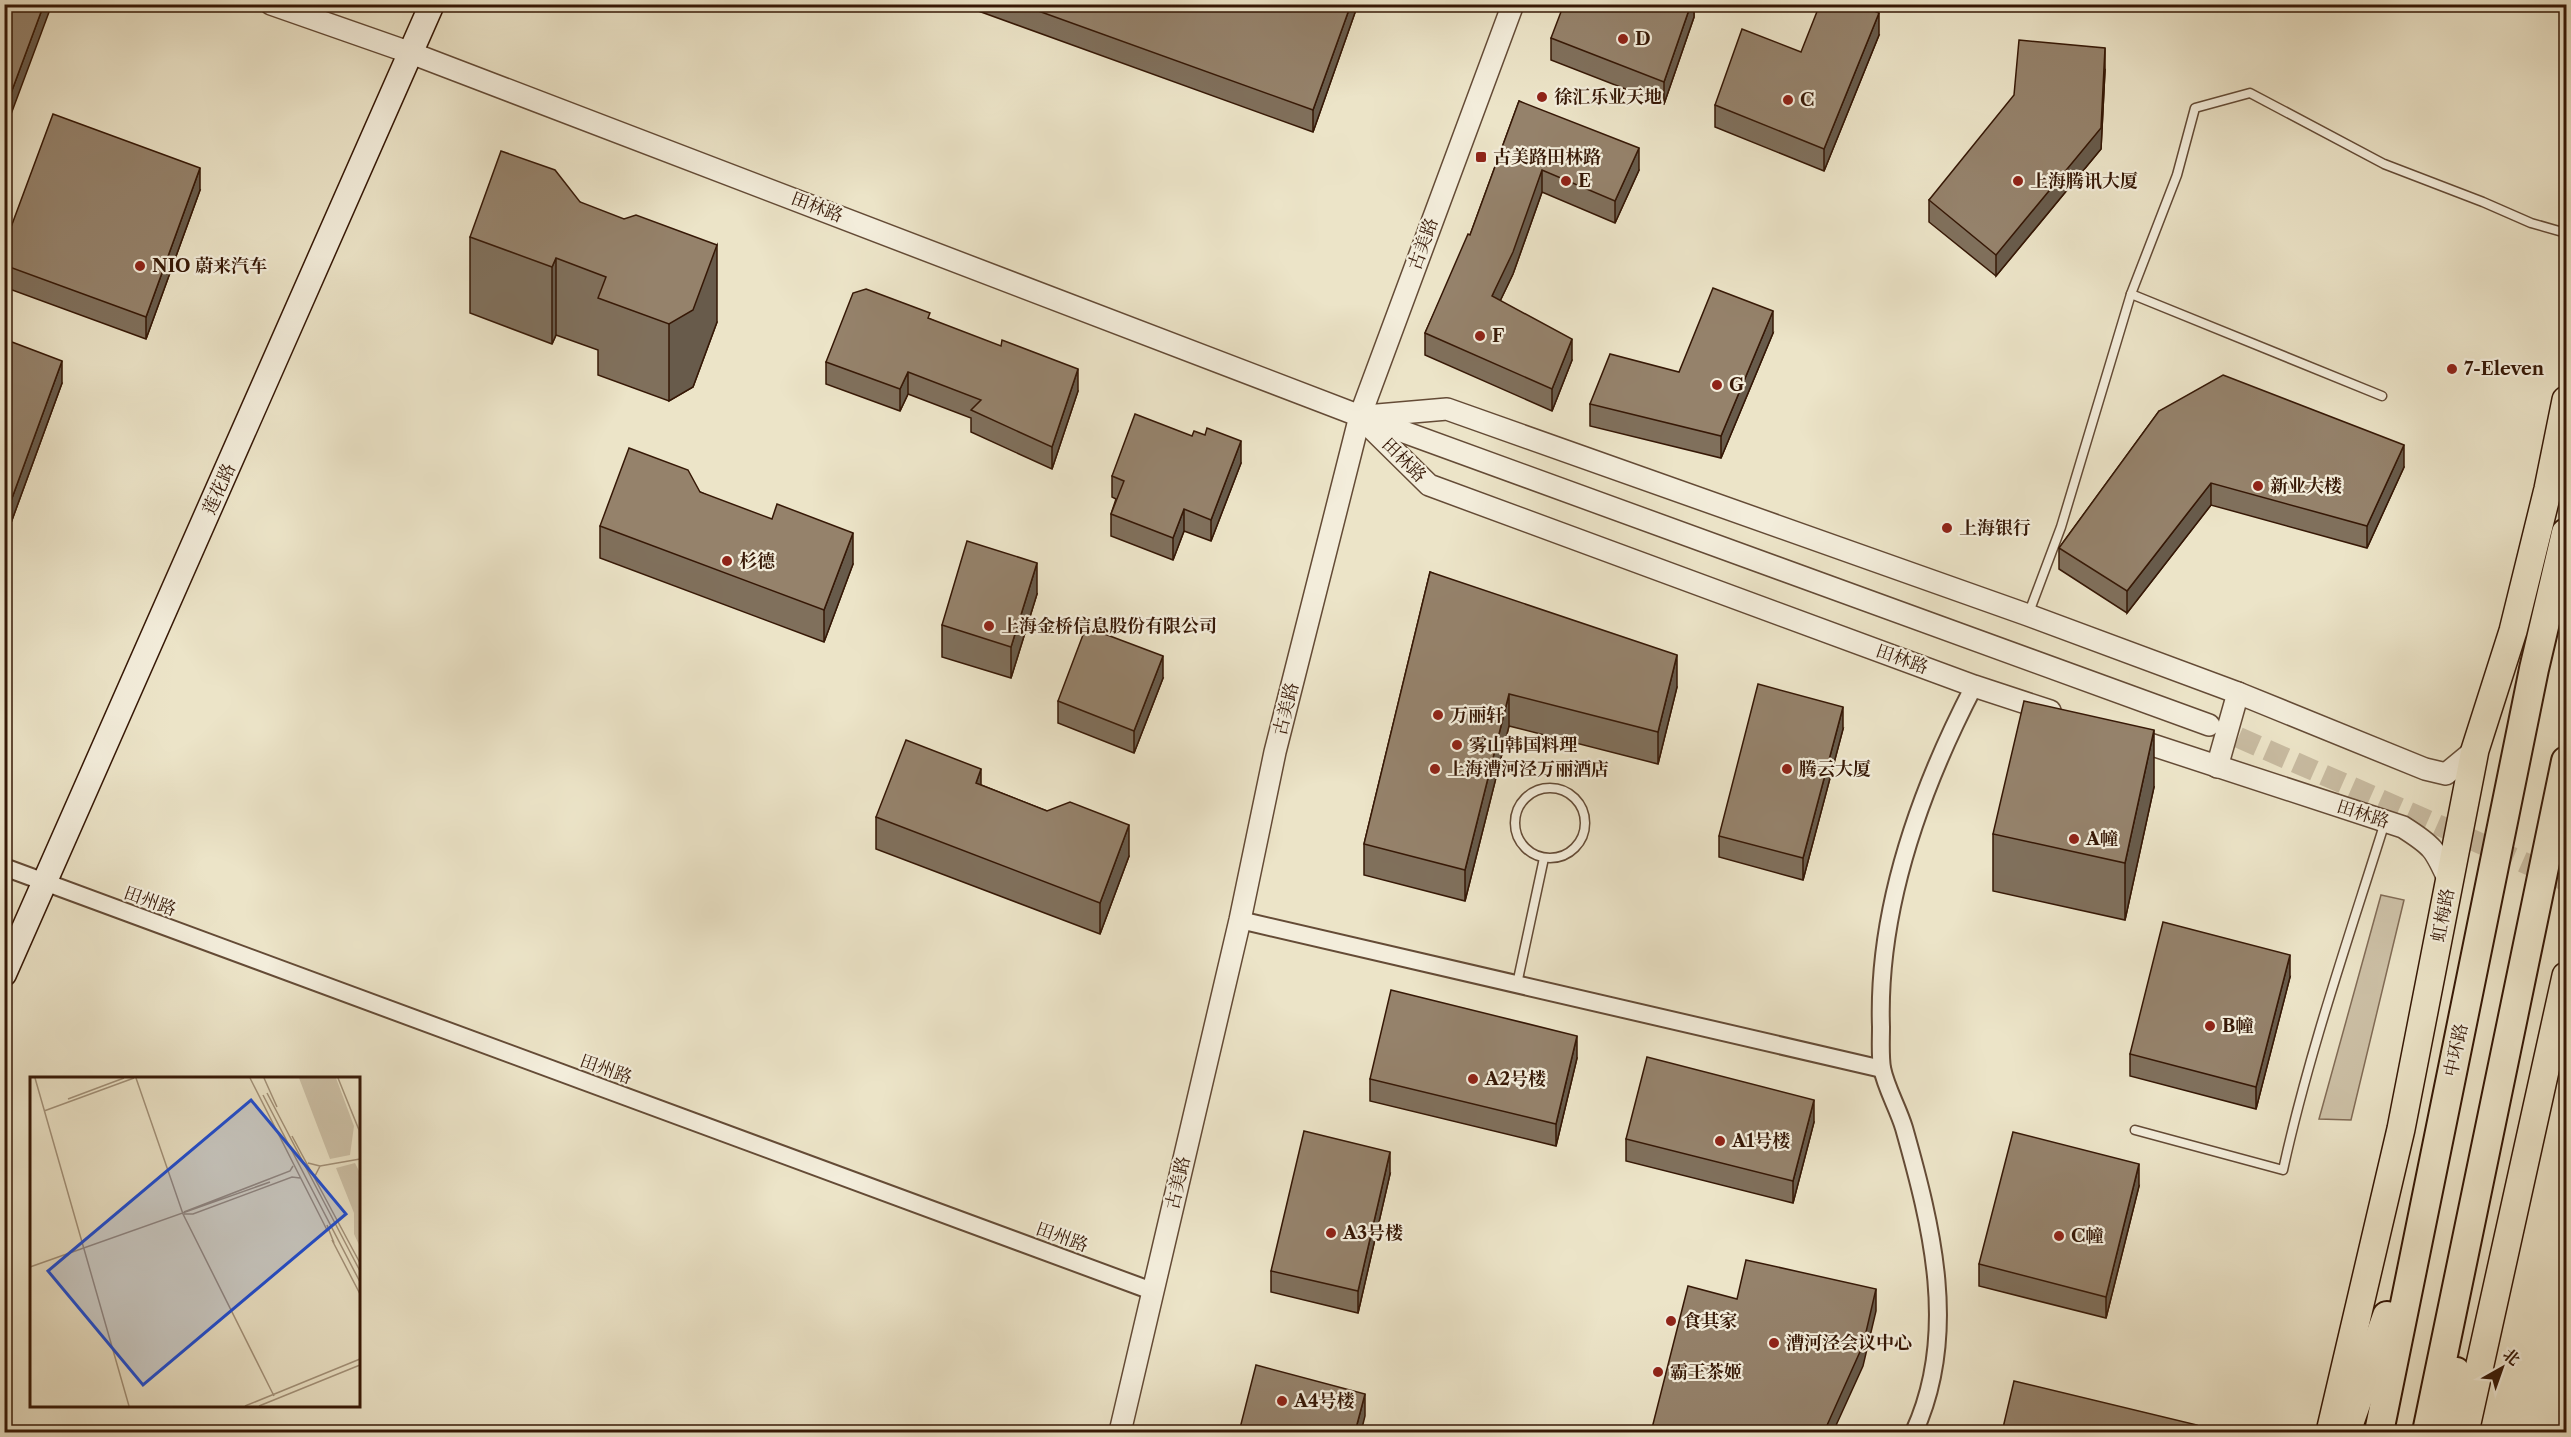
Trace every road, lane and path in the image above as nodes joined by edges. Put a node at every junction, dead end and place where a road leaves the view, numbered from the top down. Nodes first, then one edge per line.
1 (272, 4) edge
2 (432, 4) edge
3 (1513, 4) edge
4 (411, 53) junction
5 (2566, 233) edge
6 (2131, 294) junction
7 (2382, 396) dead end
8 (2566, 400) edge
9 (1360, 416) junction
10 (2566, 533) edge
11 (2028, 615) junction
12 (1974, 686) junction
13 (2238, 693) junction
14 (2074, 719) edge
15 (2209, 725) tunnel mouth
16 (2107, 730) edge
17 (2475, 750) junction
18 (2566, 761) edge
19 (2217, 767) junction
20 (2385, 822) junction
21 (1544, 858) junction
22 (4, 867) edge
23 (2449, 881) junction
24 (45, 883) junction
25 (1240, 920) junction
26 (4, 974) edge
27 (2566, 976) edge
28 (1517, 984) junction
29 (1882, 1069) junction
30 (2135, 1130) dead end
31 (2421, 1221) junction
32 (2470, 1232) junction
33 (1152, 1291) junction
34 (1120, 1432) edge
35 (1914, 1432) edge
36 (2330, 1432) edge
37 (2346, 1432) edge
38 (2379, 1432) edge
39 (2427, 1432) edge
40 (2451, 1432) edge
41 (2465, 1432) edge

1 - 4 street, 田林路
2 - 4 main road, 莲花路
3 - 9 street, 古美路
4 - 9 street, 田林路
4 - 24 main road, 莲花路
5 - 6 lane
6 - 7 lane
6 - 11 lane
8 - 17 main road, 虹梅路
9 - 11 street, 田林路
9 - 12 street, 田林路
9 - 15 street, 田林路
9 - 25 street, 古美路
10 - 31 highway, 中环路
11 - 13 street, 田林路
12 - 14 street, 田林路
12 - 29 street
13 - 17 street, 田林路
13 - 19 street
16 - 19 street, 田林路
17 - 23 main road, 虹梅路
18 - 32 highway
19 - 20 street, 田林路
20 - 23 street, 田林路
20 - 30 lane
21 - 21 lane
21 - 28 lane
22 - 24 street, 田州路
23 - 36 main road, 虹梅路
24 - 26 main road, 莲花路
24 - 33 street, 田州路
25 - 28 street
25 - 33 street, 古美路
27 - 41 main road
28 - 29 street
29 - 35 street
31 - 37 highway
31 - 38 highway, 中环路
32 - 39 highway
32 - 40 highway
33 - 34 street, 古美路

